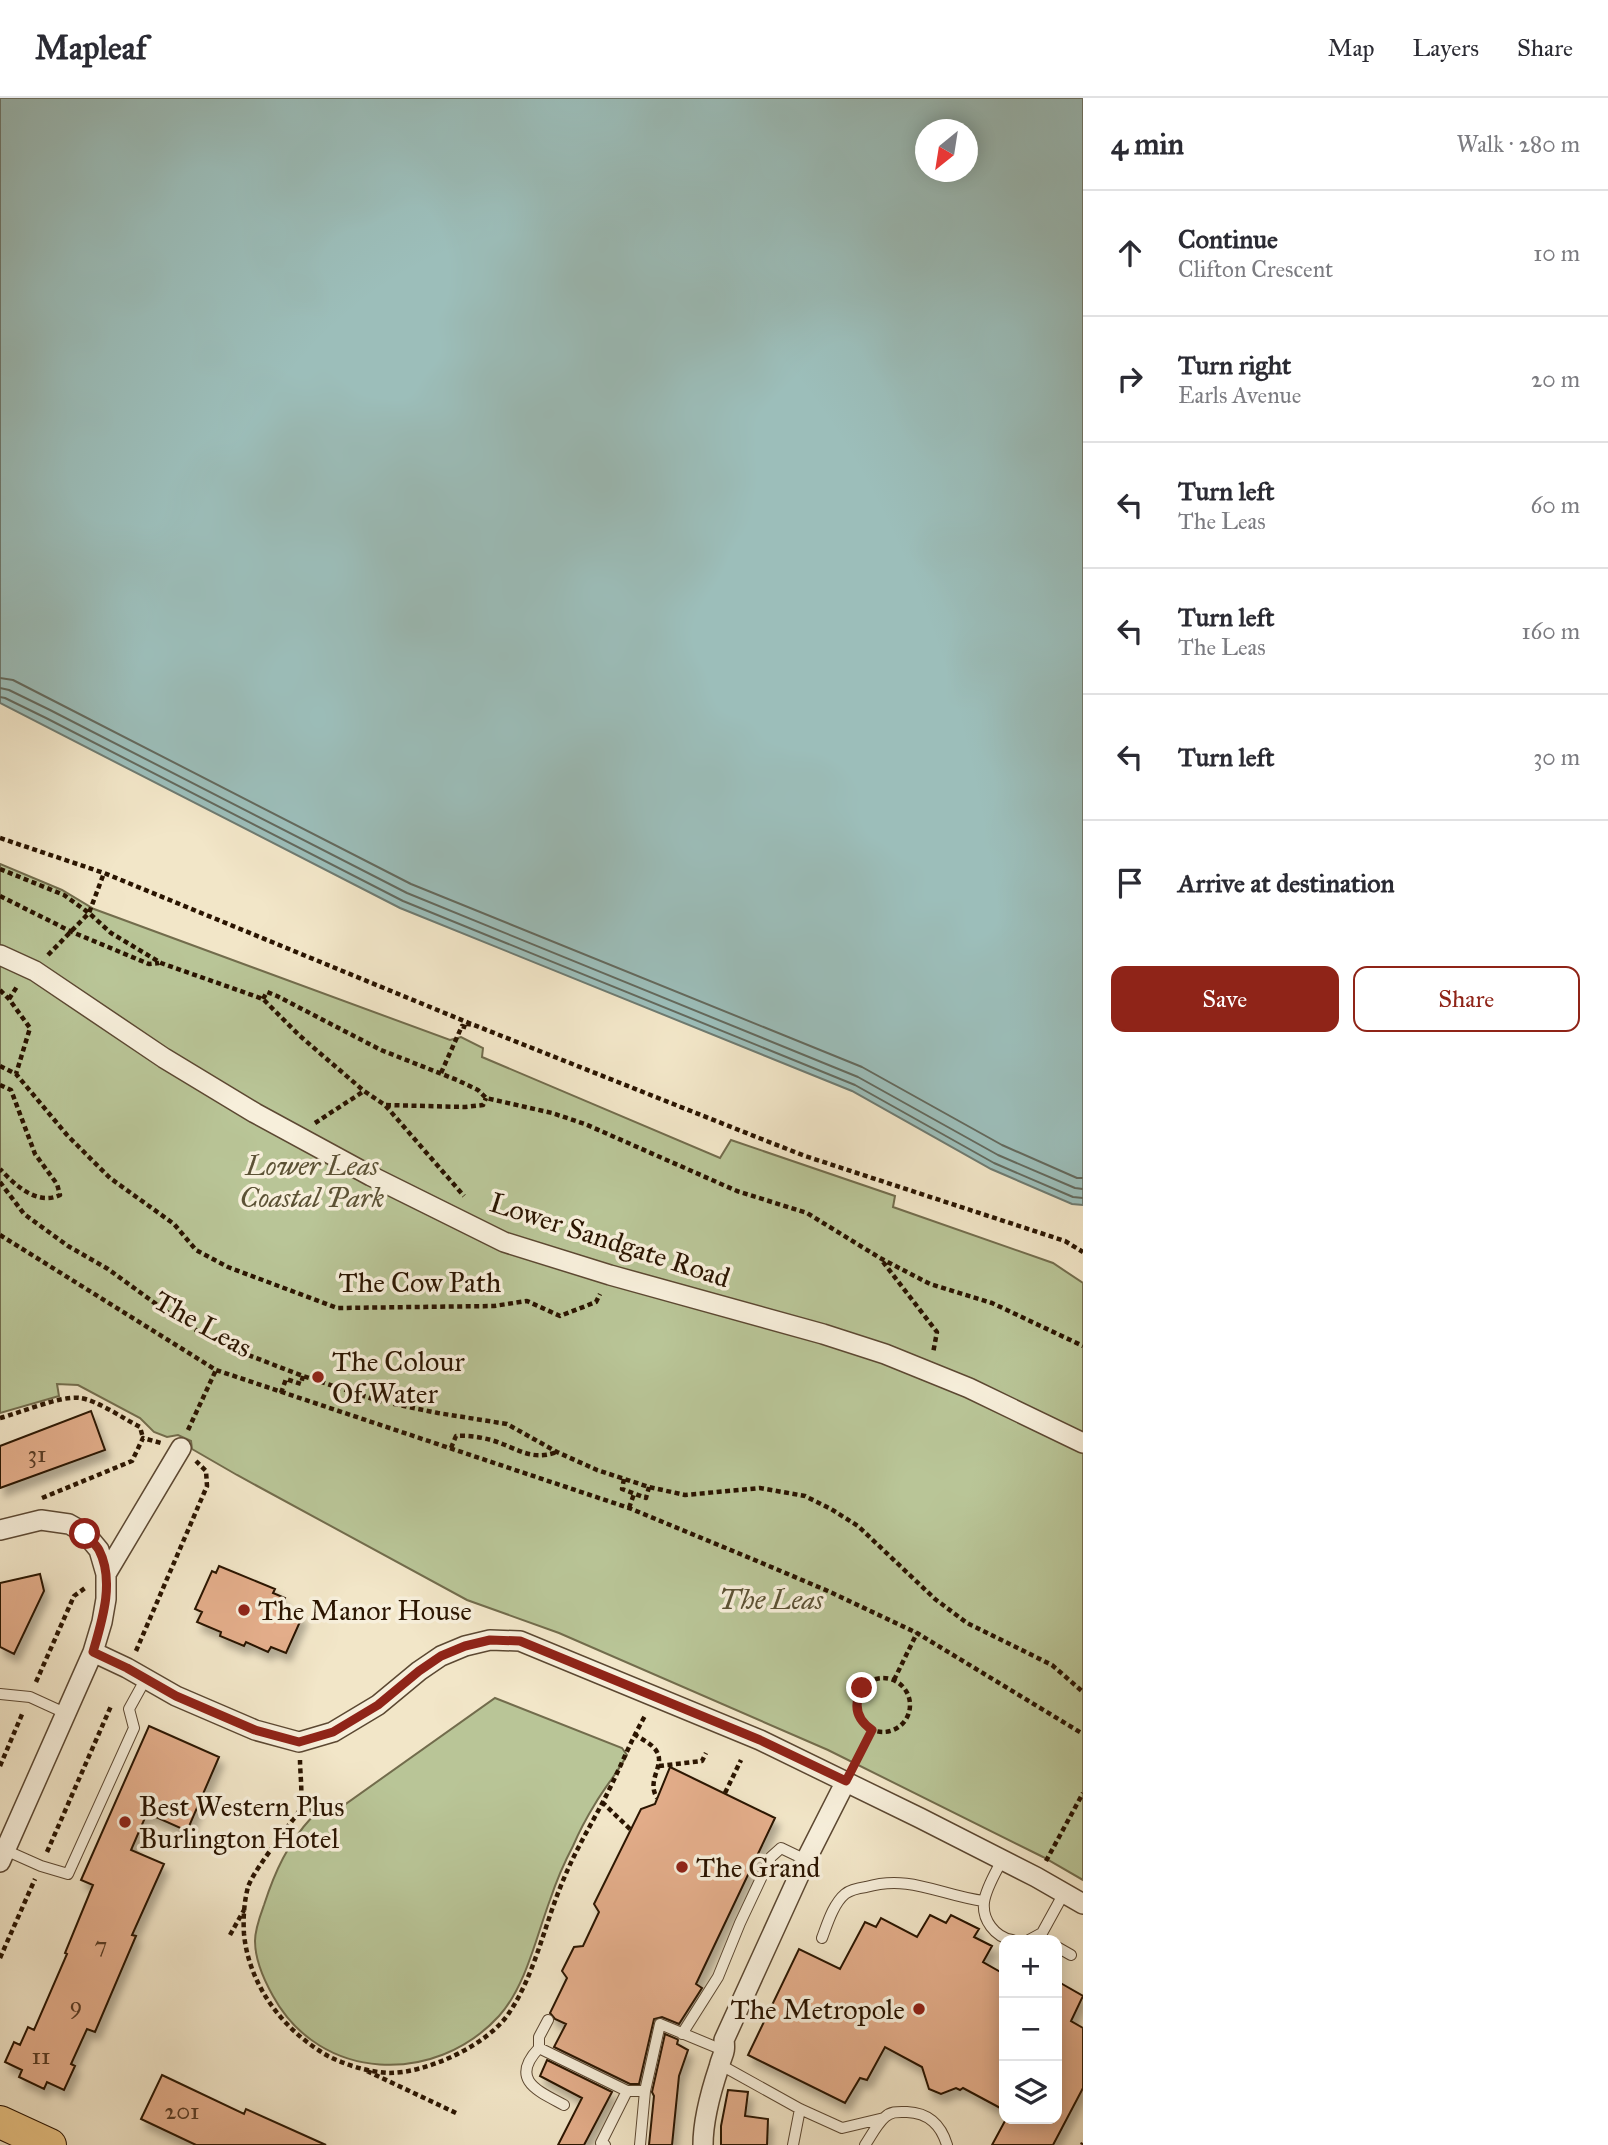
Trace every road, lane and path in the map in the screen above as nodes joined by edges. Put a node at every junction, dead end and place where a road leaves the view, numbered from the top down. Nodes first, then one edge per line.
1 (0, 838) edge
2 (0, 869) edge
3 (104, 873) junction
4 (0, 896) edge
5 (89, 913) junction
6 (72, 933) junction
7 (0, 955) edge
8 (160, 963) junction
9 (39, 964) dead end
10 (0, 990) edge
11 (263, 999) junction
12 (469, 1023) junction
13 (0, 1066) edge
14 (16, 1074) junction
15 (441, 1074) junction
16 (0, 1085) edge
17 (363, 1091) junction
18 (486, 1098) junction
19 (385, 1105) junction
20 (296, 1135) junction
21 (0, 1169) edge
22 (0, 1182) edge
23 (467, 1200) dead end
24 (0, 1235) edge
25 (1083, 1252) edge
26 (880, 1258) junction
27 (610, 1275) junction
28 (1083, 1346) edge
29 (216, 1370) junction
30 (930, 1373) junction
31 (303, 1376) junction
32 (281, 1393) junction
33 (0, 1418) edge
34 (143, 1438) dead end
35 (1083, 1443) edge
36 (181, 1448) joint
37 (451, 1448) junction
38 (557, 1451) junction
39 (625, 1479) junction
40 (649, 1487) junction
41 (634, 1494) junction
42 (629, 1508) junction
43 (0, 1530) edge
44 (106, 1574) junction
45 (917, 1633) junction
46 (93, 1652) junction
47 (145, 1679) junction
48 (894, 1680) junction
49 (1083, 1692) edge
50 (0, 1694) edge
51 (655, 1696) junction
52 (30, 1697) junction
53 (65, 1713) junction
54 (872, 1730) junction
55 (634, 1734) junction
56 (1083, 1734) edge
57 (299, 1742) junction
58 (706, 1754) dead end
59 (741, 1760) dead end
60 (0, 1766) edge
61 (658, 1766) junction
62 (846, 1781) junction
63 (725, 1793) dead end
64 (1083, 1793) edge
65 (657, 1798) dead end
66 (602, 1802) junction
67 (631, 1830) dead end
68 (3, 1856) edge
69 (806, 1860) junction
70 (1002, 1860) junction
71 (1035, 1877) junction
72 (1064, 1893) junction
73 (984, 1901) junction
74 (1083, 1904) edge
75 (244, 1909) junction
76 (230, 1935) dead end
77 (1000, 1935) edge
78 (1040, 1935) edge
79 (822, 1938) dead end
80 (1062, 1950) edge
81 (1071, 1955) dead end
82 (548, 2020) dead end
83 (682, 2034) junction
84 (539, 2048) junction
85 (723, 2058) junction
86 (363, 2069) junction
87 (627, 2091) junction
88 (645, 2091) junction
89 (564, 2105) dead end
90 (800, 2109) junction
91 (456, 2112) dead end
92 (884, 2118) junction
93 (0, 2122) edge
94 (50, 2145) edge
95 (605, 2145) edge
96 (640, 2145) edge
97 (704, 2145) edge
98 (793, 2145) edge
99 (865, 2145) edge
100 (947, 2145) edge

1 - 3 path
2 - 5 path
3 - 5 path
3 - 12 path
4 - 6 path
5 - 6 path
5 - 8 path
6 - 8 path
6 - 9 path
7 - 20 street, Lower Sandgate Road
8 - 11 path
10 - 14 path
11 - 15 path
11 - 17 path
12 - 15 path
12 - 25 path
13 - 14 path, The Cow Path
14 - 27 path, The Cow Path
15 - 18 path
16 - 21 path
17 - 19 path
17 - 20 path
18 - 19 path
18 - 26 path
19 - 23 path
20 - 27 street, Lower Sandgate Road
22 - 31 path
24 - 29 path, The Leas
26 - 28 path
26 - 30 path
27 - 30 street, Lower Sandgate Road
29 - 32 path, The Leas
29 - 36 path
30 - 35 street, Lower Sandgate Road
31 - 32 path
31 - 38 path
32 - 37 path, The Leas
33 - 34 path
36 - 44 street
37 - 38 path
37 - 42 path, The Leas
38 - 39 path
39 - 40 path
39 - 41 path
40 - 41 path
40 - 49 path
41 - 42 path
42 - 45 path, The Leas
43 - 44 street
44 - 46 street
44 - 52 path
45 - 48 path
45 - 56 path, The Leas
46 - 47 street
46 - 53 street
47 - 57 street
47 - 68 lane
48 - 54 path
48 - 54 path
50 - 52 lane
51 - 55 path
51 - 57 street
51 - 62 street
52 - 53 lane
52 - 60 path
53 - 68 street
54 - 62 path
55 - 61 path
55 - 66 path
57 - 75 path
58 - 61 path
59 - 63 path
61 - 65 path
62 - 69 street
62 - 70 street
64 - 71 path
66 - 67 path
66 - 86 path
69 - 83 lane
69 - 85 street
70 - 71 street
70 - 73 lane
71 - 72 street
72 - 74 street
72 - 78 lane
73 - 77 lane
73 - 79 lane
75 - 76 path
75 - 86 path
80 - 81 lane
82 - 84 lane
83 - 85 lane
83 - 88 lane
84 - 87 lane
84 - 89 lane
85 - 90 lane
85 - 97 street
86 - 91 path
87 - 88 lane
87 - 95 lane
88 - 96 lane
90 - 92 lane
90 - 98 lane
92 - 99 lane
92 - 100 lane
93 - 94 highway

